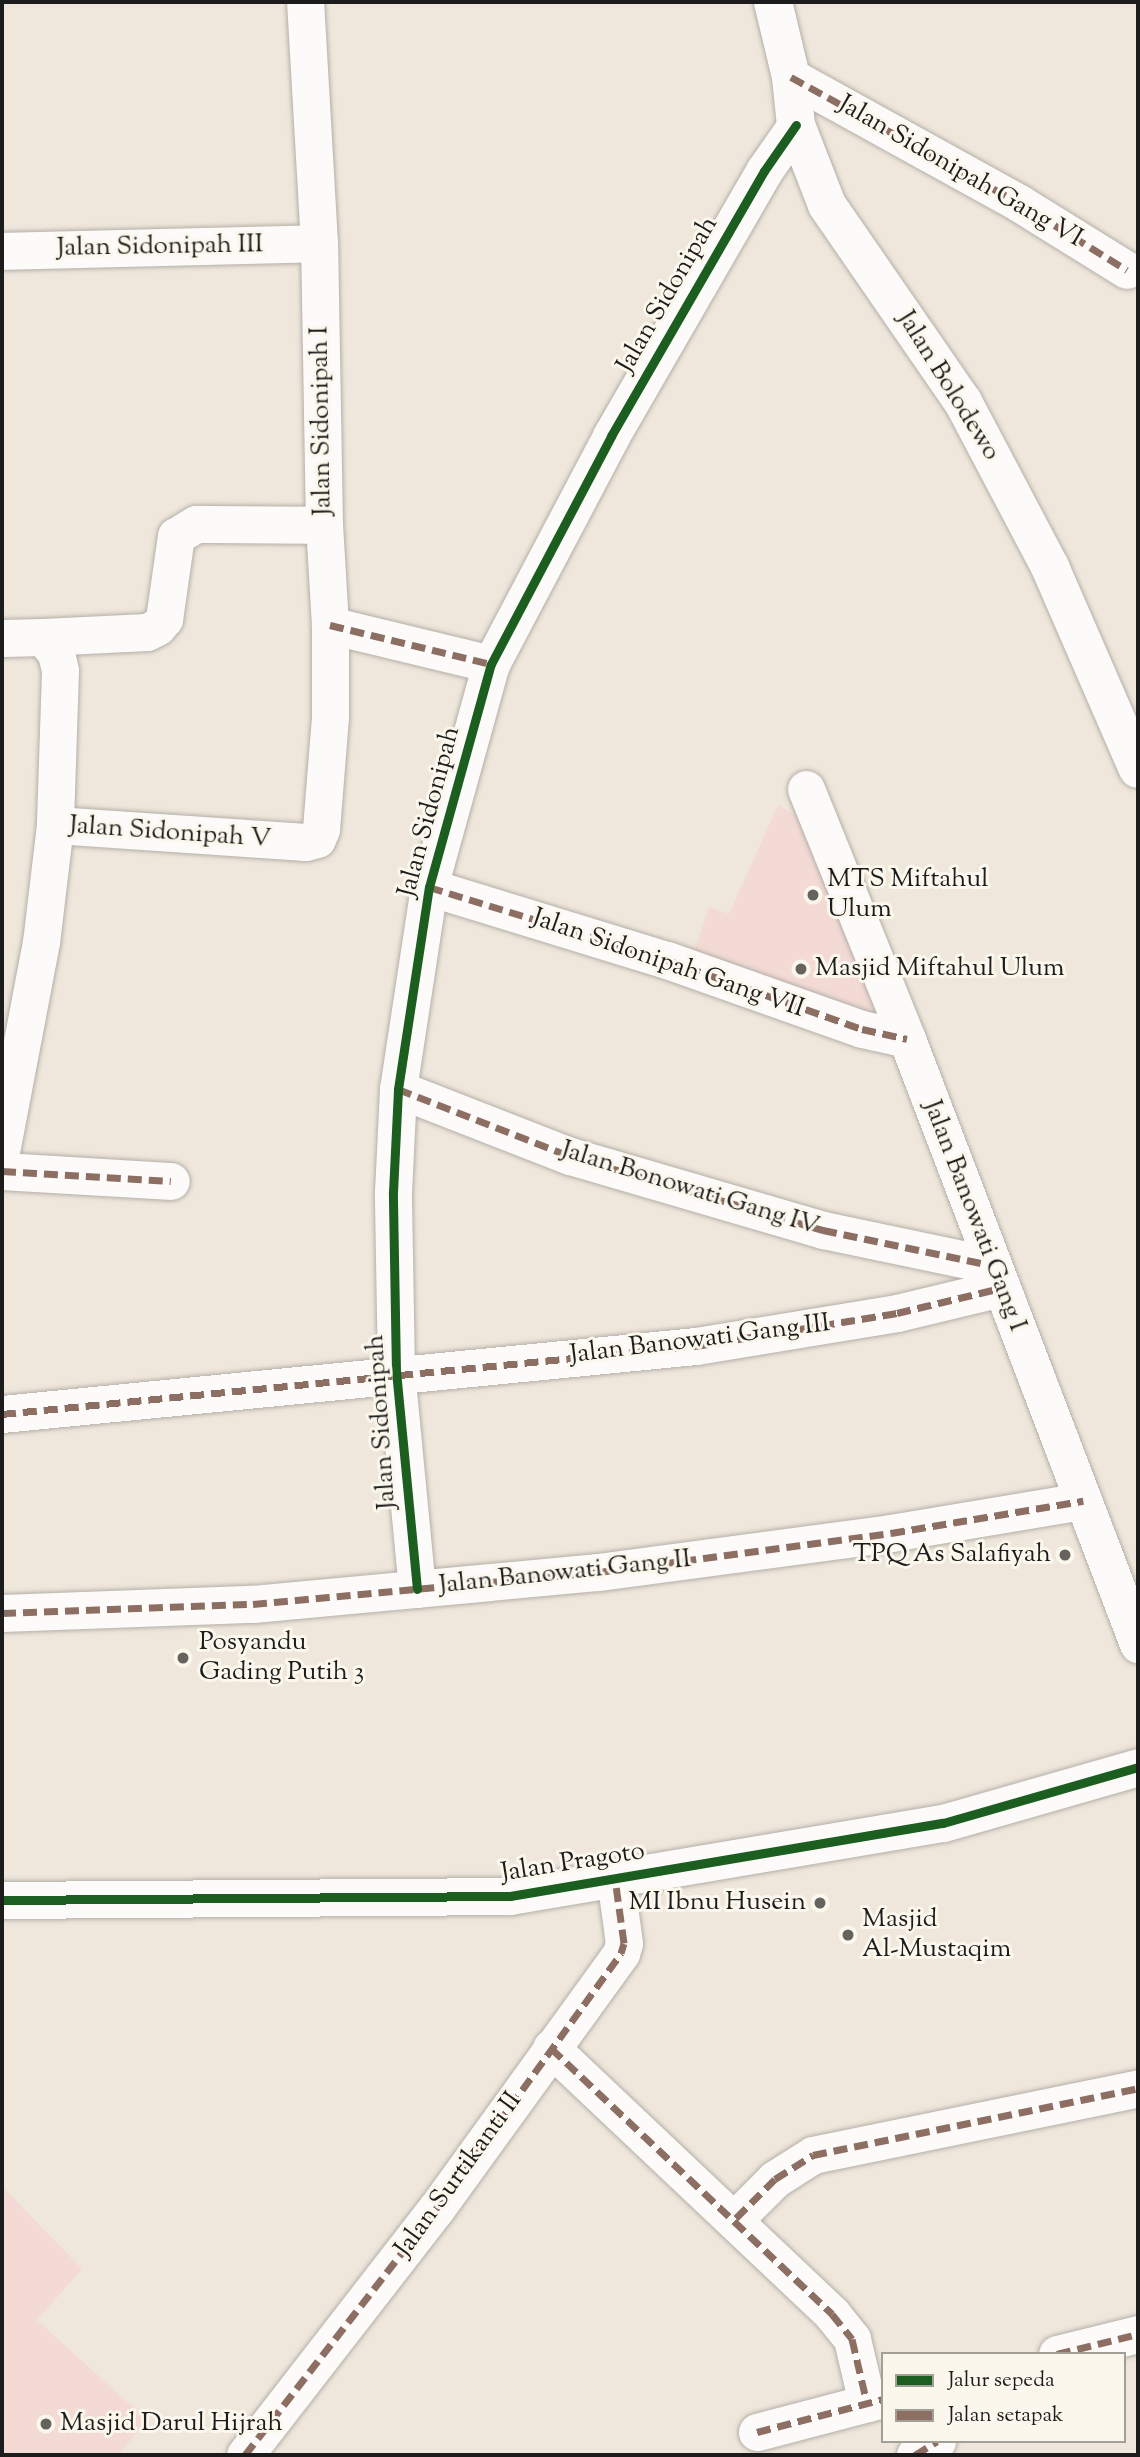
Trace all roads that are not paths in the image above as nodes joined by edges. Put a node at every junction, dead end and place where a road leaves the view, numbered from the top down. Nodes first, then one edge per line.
1 (305, 2) edge
2 (773, 2) edge
3 (791, 76) junction
4 (796, 125) junction
5 (319, 243) junction
6 (2, 251) edge
7 (1127, 270) dead end
8 (324, 526) junction
9 (330, 625) junction
10 (43, 637) junction
11 (2, 638) edge
12 (491, 664) junction
13 (1138, 769) edge
14 (806, 789) dead end
15 (55, 825) junction
16 (317, 839) joint
17 (429, 887) junction
18 (907, 1039) junction
19 (398, 1088) junction
20 (2, 1146) edge
21 (2, 1171) edge
22 (171, 1181) dead end
23 (996, 1276) junction
24 (396, 1372) junction
25 (2, 1414) edge
26 (1083, 1501) junction
27 (417, 1589) junction
28 (2, 1613) edge
29 (1138, 1644) edge
30 (1138, 1767) edge
31 (615, 1878) junction
32 (2, 1900) edge
33 (551, 2048) junction
34 (1138, 2088) edge
35 (736, 2218) junction
36 (1138, 2334) edge
37 (1085, 2349) edge
38 (875, 2401) edge
39 (757, 2432) dead end
40 (934, 2443) edge
41 (245, 2455) edge
42 (915, 2455) edge

1 - 5 street, Jalan Sidonipah I
2 - 3 street, Jalan Bolodewo
3 - 4 street, Jalan Bolodewo
3 - 7 street, Jalan Sidonipah Gang VI
4 - 12 street, Jalan Sidonipah
4 - 13 street, Jalan Bolodewo
5 - 6 street, Jalan Sidonipah III
5 - 8 street, Jalan Sidonipah I
8 - 9 street, Jalan Sidonipah I
8 - 10 street
9 - 12 street
9 - 16 street, Jalan Sidonipah I
10 - 11 street
10 - 15 street
12 - 17 street, Jalan Sidonipah
14 - 18 street, Jalan Banowati Gang I
15 - 16 street, Jalan Sidonipah V
15 - 20 street, Jalan Sidonipah V
17 - 18 street, Jalan Sidonipah Gang VII
17 - 19 street, Jalan Sidonipah
18 - 23 street, Jalan Banowati Gang I
19 - 23 street, Jalan Bonowati Gang IV
19 - 24 street, Jalan Sidonipah
21 - 22 street
23 - 24 street, Jalan Banowati Gang III
23 - 26 street, Jalan Banowati Gang I
24 - 25 street, Jalan Banowati Gang III
24 - 27 street, Jalan Sidonipah
26 - 27 street, Jalan Banowati Gang II
26 - 29 street, Jalan Banowati Gang I
27 - 28 street, Jalan Banowati Gang II
30 - 31 street, Jalan Pragoto
31 - 32 street, Jalan Pragoto
31 - 33 street, Jalan Surtikanti II
33 - 35 street
33 - 41 street, Jalan Surtikanti II
34 - 35 street
35 - 38 street
36 - 37 street
38 - 39 street
40 - 42 street

